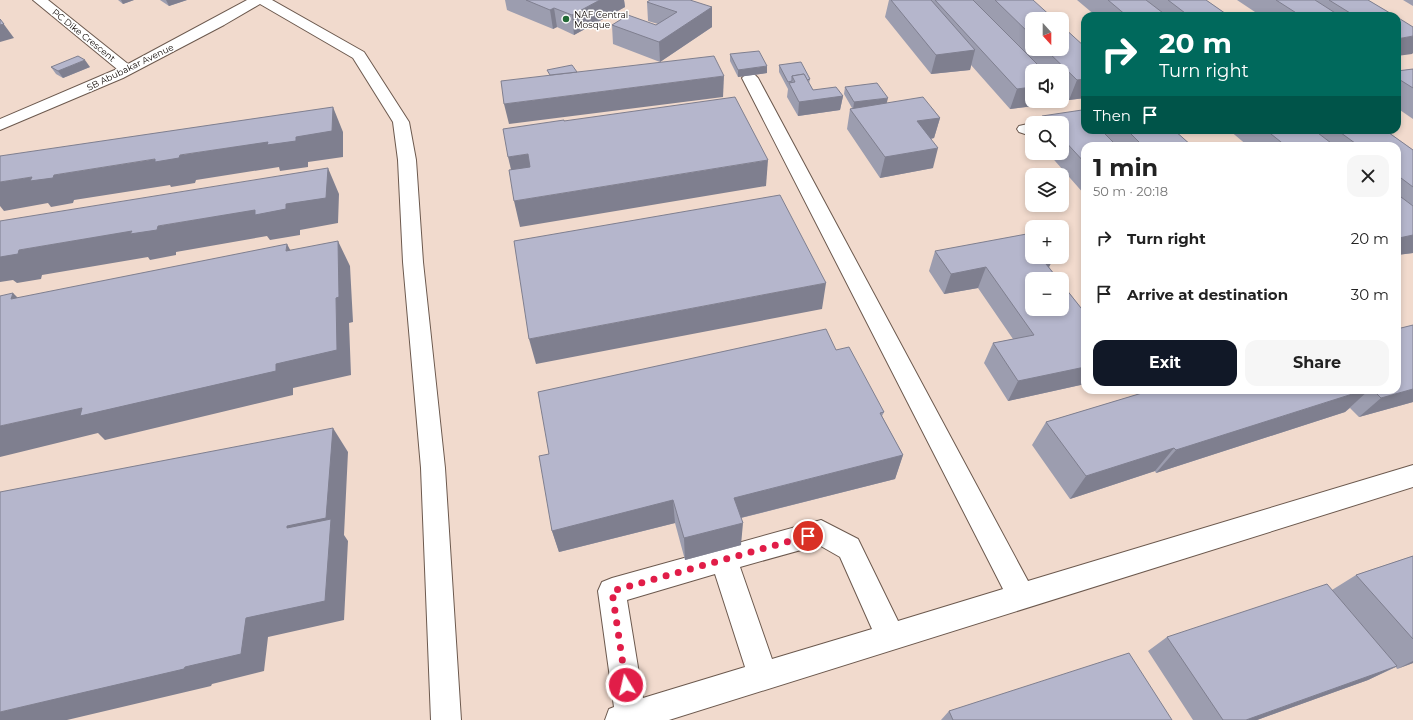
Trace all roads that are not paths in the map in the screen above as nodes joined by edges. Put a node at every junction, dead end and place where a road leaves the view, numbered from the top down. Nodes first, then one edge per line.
1 (40, 0) edge
2 (256, 0) edge
3 (262, 0) edge
4 (127, 70) junction
5 (750, 78) dead end
6 (0, 125) edge
7 (1413, 476) edge
8 (724, 560) junction
9 (1021, 596) junction
10 (890, 636) junction
11 (763, 676) junction
12 (626, 718) edge
13 (446, 720) edge

1 - 4 street, PC Dike Crescent
2 - 4 street, SB Abubakar Avenue
3 - 13 street
4 - 6 street, SB Abubakar Avenue
5 - 9 street
7 - 9 street
8 - 10 street
8 - 11 street
8 - 12 street
9 - 10 street
10 - 11 street
11 - 12 street

